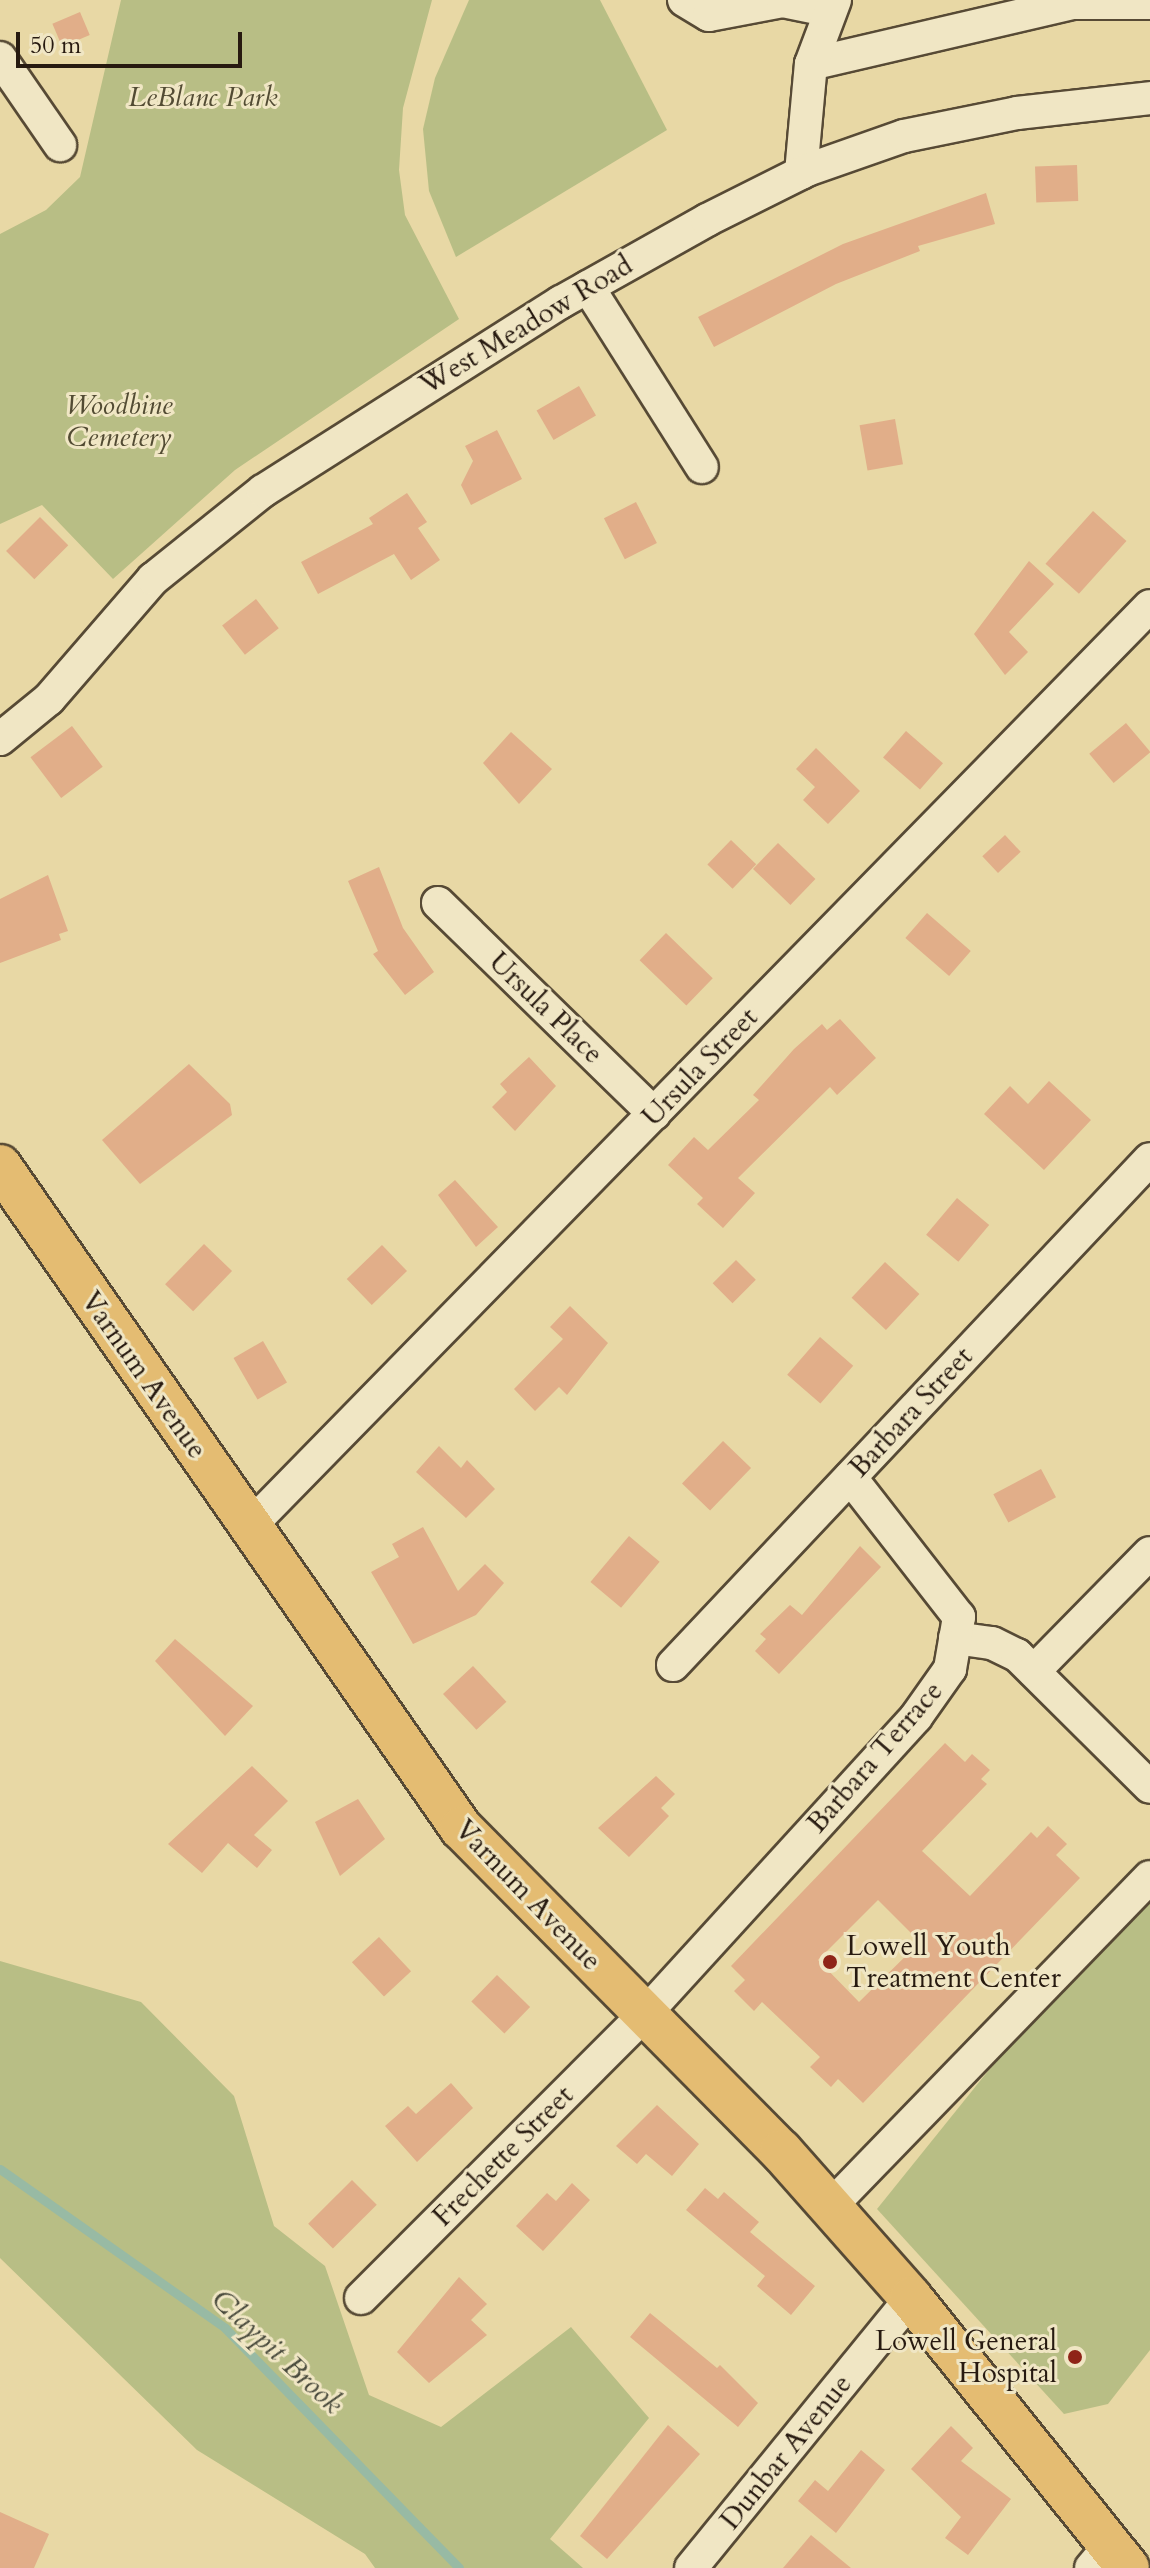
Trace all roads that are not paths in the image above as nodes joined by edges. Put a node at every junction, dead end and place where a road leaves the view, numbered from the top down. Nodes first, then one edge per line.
1 (684, 0) edge
2 (1150, 3) edge
3 (831, 5) edge
4 (0, 58) edge
5 (811, 64) junction
6 (1150, 98) edge
7 (60, 145) dead end
8 (801, 173) junction
9 (588, 287) junction
10 (702, 467) dead end
11 (1150, 606) edge
12 (0, 739) edge
13 (438, 903) dead end
14 (654, 1114) junction
15 (1150, 1159) edge
16 (0, 1166) edge
17 (850, 1477) junction
18 (249, 1527) junction
19 (1150, 1553) edge
20 (955, 1638) junction
21 (673, 1665) dead end
22 (1034, 1671) junction
23 (1150, 1787) edge
24 (1150, 1877) edge
25 (645, 2014) junction
26 (831, 2206) junction
27 (361, 2298) dead end
28 (911, 2298) junction
29 (1110, 2560) edge
30 (691, 2568) edge

1 - 3 street
2 - 5 street
3 - 5 street
4 - 7 street
5 - 8 street
6 - 8 street, West Meadow Road
8 - 9 street, West Meadow Road
9 - 10 street
9 - 12 street, West Meadow Road
11 - 14 street, Ursula Street
13 - 14 street, Ursula Place
14 - 18 street, Ursula Street
15 - 17 street, Barbara Street
16 - 18 main road, Varnum Avenue
17 - 20 street, Barbara Terrace
17 - 21 street, Barbara Street
18 - 25 main road, Varnum Avenue
19 - 22 street
20 - 22 street
20 - 25 street, Barbara Terrace
22 - 23 street
24 - 26 street
25 - 26 main road, Varnum Avenue
25 - 27 street, Frechette Street
26 - 28 main road, Varnum Avenue
28 - 29 main road, Varnum Avenue
28 - 30 street, Dunbar Avenue

